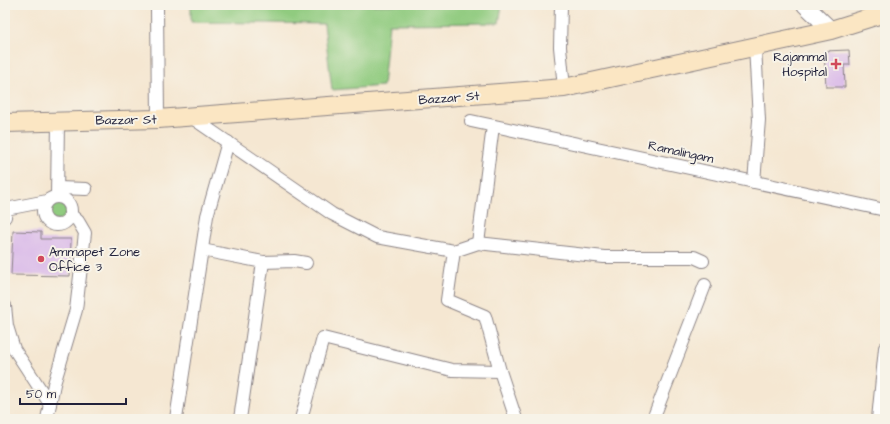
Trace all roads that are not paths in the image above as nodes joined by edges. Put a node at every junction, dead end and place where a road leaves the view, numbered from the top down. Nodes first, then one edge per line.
1 (157, 5) edge
2 (561, 5) edge
3 (805, 5) edge
4 (885, 12) edge
5 (831, 30) junction
6 (755, 46) junction
7 (564, 88) junction
8 (191, 117) junction
9 (158, 119) junction
10 (58, 121) junction
11 (471, 121) dead end
12 (5, 123) edge
13 (493, 126) junction
14 (228, 142) junction
15 (754, 182) junction
16 (86, 189) dead end
17 (54, 195) junction
18 (885, 210) edge
19 (70, 214) junction
20 (5, 217) edge
21 (478, 243) junction
22 (202, 250) junction
23 (454, 251) junction
24 (703, 261) dead end
25 (263, 262) junction
26 (306, 263) dead end
27 (705, 285) dead end
28 (5, 306) edge
29 (6, 327) edge
30 (885, 348) edge
31 (500, 371) junction
32 (50, 404) junction
33 (880, 411) edge
34 (47, 419) edge
35 (176, 419) edge
36 (240, 419) edge
37 (301, 419) edge
38 (516, 419) edge
39 (653, 419) edge

1 - 9 street
2 - 7 street
3 - 5 street
4 - 5 main road, Bazzar St
5 - 6 main road, Bazzar St
6 - 7 main road, Bazzar St
6 - 15 street
7 - 8 main road, Bazzar St
8 - 9 main road, Bazzar St
8 - 14 street
9 - 10 main road, Bazzar St
10 - 12 main road, Bazzar St
10 - 17 street
11 - 13 street, Ramalingam
13 - 15 street, Ramalingam
13 - 21 street
14 - 22 street
14 - 23 street
15 - 18 street, Ramalingam
16 - 17 street
17 - 19 street
17 - 19 street
17 - 20 street
19 - 32 street
21 - 23 street
21 - 24 street
22 - 25 street
22 - 35 street
23 - 31 street
25 - 26 street
25 - 36 street
27 - 39 street
28 - 29 street
29 - 32 street
30 - 33 street
31 - 37 street
31 - 38 street
32 - 34 street

